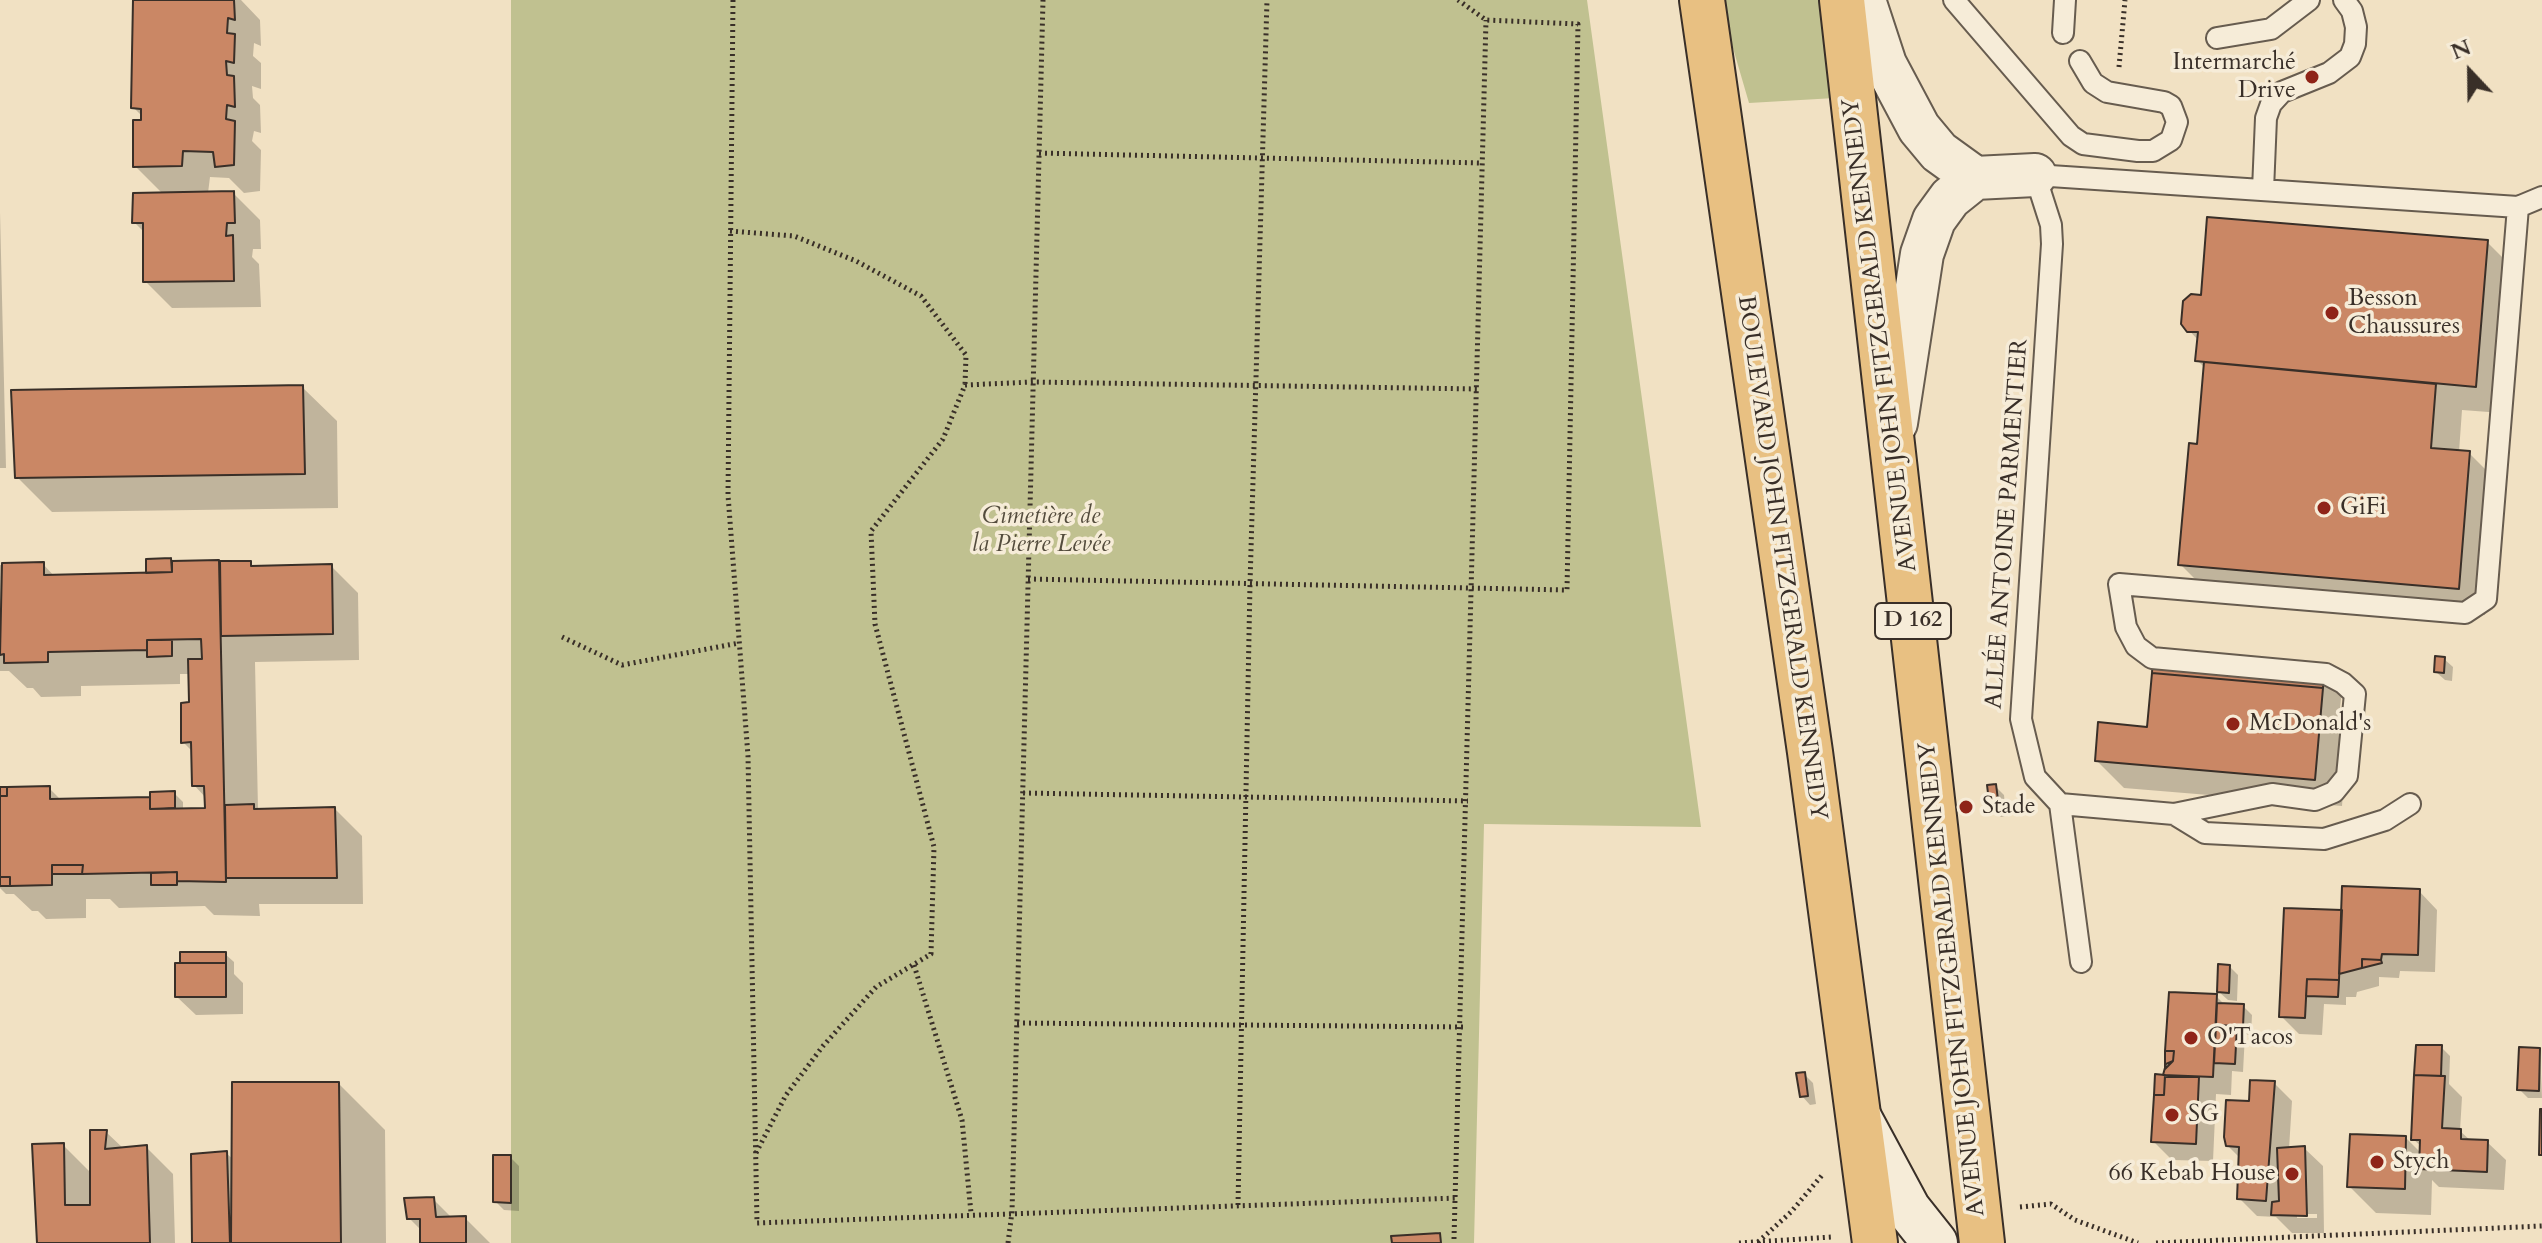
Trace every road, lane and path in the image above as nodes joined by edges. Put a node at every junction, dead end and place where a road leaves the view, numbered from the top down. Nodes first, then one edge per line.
1 (733, 0) edge
2 (1043, 0) edge
3 (1267, 0) edge
4 (1458, 0) edge
5 (1702, 0) edge
6 (1842, 0) edge
7 (1864, 0) edge
8 (1954, 0) edge
9 (2065, 0) edge
10 (2309, 0) edge
11 (2344, 0) edge
12 (1486, 20) junction
13 (2063, 33) dead end
14 (2217, 38) dead end
15 (2080, 61) dead end
16 (1039, 153) junction
17 (1263, 158) junction
18 (1482, 163) junction
19 (2035, 175) junction
20 (1975, 178) junction
21 (2263, 190) junction
22 (2542, 197) edge
23 (2518, 207) junction
24 (730, 231) junction
25 (1033, 382) junction
26 (965, 385) junction
27 (1256, 386) junction
28 (1477, 389) junction
29 (1893, 440) junction
30 (1028, 579) junction
31 (1250, 584) junction
32 (1472, 587) junction
33 (562, 637) dead end
34 (739, 643) junction
35 (1023, 793) junction
36 (1246, 795) junction
37 (1468, 801) junction
38 (2060, 804) junction
39 (2410, 804) dead end
40 (2174, 814) junction
41 (2081, 962) dead end
42 (914, 965) junction
43 (1017, 1023) junction
44 (1241, 1025) junction
45 (1463, 1027) junction
46 (1859, 1123) junction
47 (756, 1153) junction
48 (1458, 1198) junction
49 (1238, 1205) junction
50 (1012, 1212) junction
51 (971, 1213) junction
52 (2542, 1226) edge
53 (1454, 1239) dead end
54 (1008, 1243) edge
55 (1758, 1243) edge
56 (1875, 1243) edge
57 (1935, 1243) edge
58 (1982, 1243) edge
59 (2156, 1243) edge

1 - 24 path
2 - 16 path
3 - 17 path
4 - 12 path
5 - 46 main road, BOULEVARD JOHN FITZGERALD KENNEDY
6 - 29 main road, AVENUE JOHN FITZGERALD KENNEDY / D 162
7 - 20 street
8 - 15 lane
9 - 13 lane
10 - 14 lane
11 - 21 lane
12 - 18 path
12 - 32 path
16 - 17 path
16 - 25 path
17 - 18 path
17 - 27 path
18 - 28 path
19 - 20 street
19 - 21 lane
19 - 38 lane, ALLÉE ANTOINE PARMENTIER
20 - 29 street
21 - 23 lane
22 - 23 lane
23 - 40 lane
24 - 26 path
24 - 34 path
25 - 26 path
25 - 27 path
25 - 30 path
26 - 42 path
27 - 28 path
27 - 31 path
28 - 32 path
29 - 58 main road, AVENUE JOHN FITZGERALD KENNEDY / D 162
30 - 31 path
30 - 35 path
31 - 32 path
31 - 36 path
32 - 37 path
33 - 34 path
34 - 47 path
35 - 36 path
35 - 43 path
36 - 37 path
36 - 44 path
37 - 45 path
38 - 40 lane
38 - 41 lane
39 - 40 lane
42 - 47 path
42 - 51 path
43 - 44 path
43 - 50 path
44 - 45 path
44 - 49 path
45 - 48 path
46 - 55 path
46 - 56 main road, BOULEVARD JOHN FITZGERALD KENNEDY
46 - 57 main road
47 - 51 path
48 - 49 path
48 - 53 path
49 - 50 path
50 - 51 path
50 - 54 path
52 - 59 path

